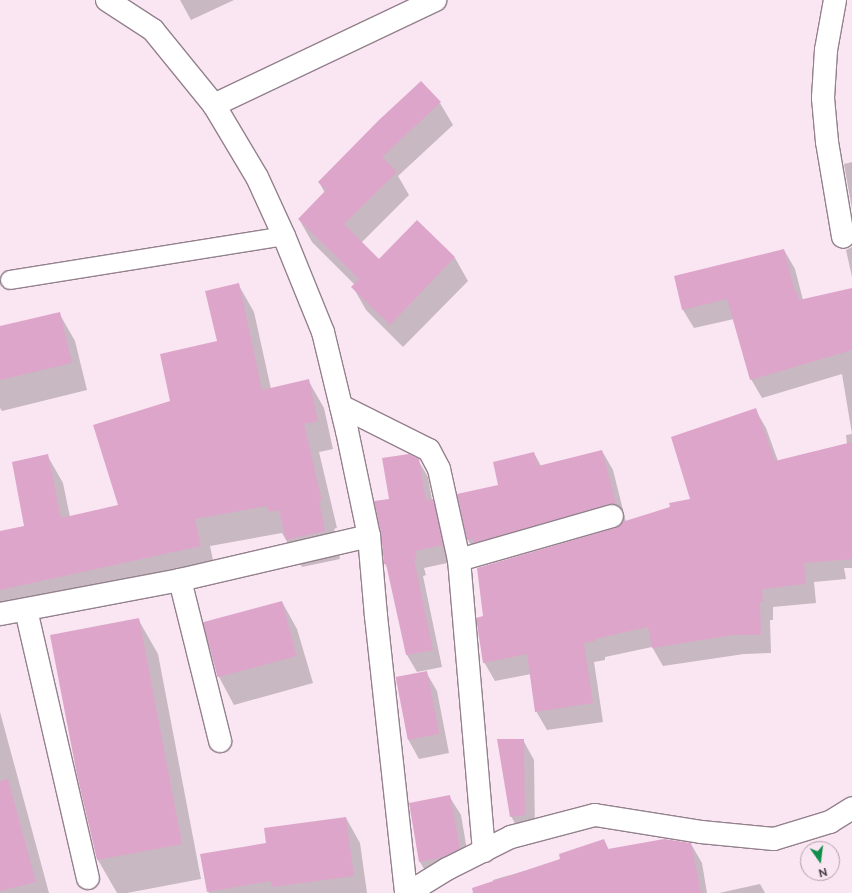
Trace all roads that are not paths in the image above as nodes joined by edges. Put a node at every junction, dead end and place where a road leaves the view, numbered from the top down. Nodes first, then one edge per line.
1 (107, 0) edge
2 (435, 0) edge
3 (835, 0) edge
4 (214, 105) junction
5 (284, 236) junction
6 (844, 237) dead end
7 (10, 280) dead end
8 (341, 406) junction
9 (612, 516) dead end
10 (369, 536) junction
11 (459, 560) junction
12 (180, 580) junction
13 (26, 610) junction
14 (0, 614) edge
15 (220, 741) dead end
16 (852, 808) edge
17 (484, 851) junction
18 (88, 878) dead end
19 (407, 893) edge

1 - 4 street
2 - 4 street
3 - 6 street
4 - 5 street
5 - 7 lane
5 - 8 street
8 - 10 street
8 - 11 street
9 - 11 street
10 - 12 street
10 - 19 street
11 - 17 street
12 - 13 street
12 - 15 street
13 - 14 street
13 - 18 street
16 - 17 street
17 - 19 street

